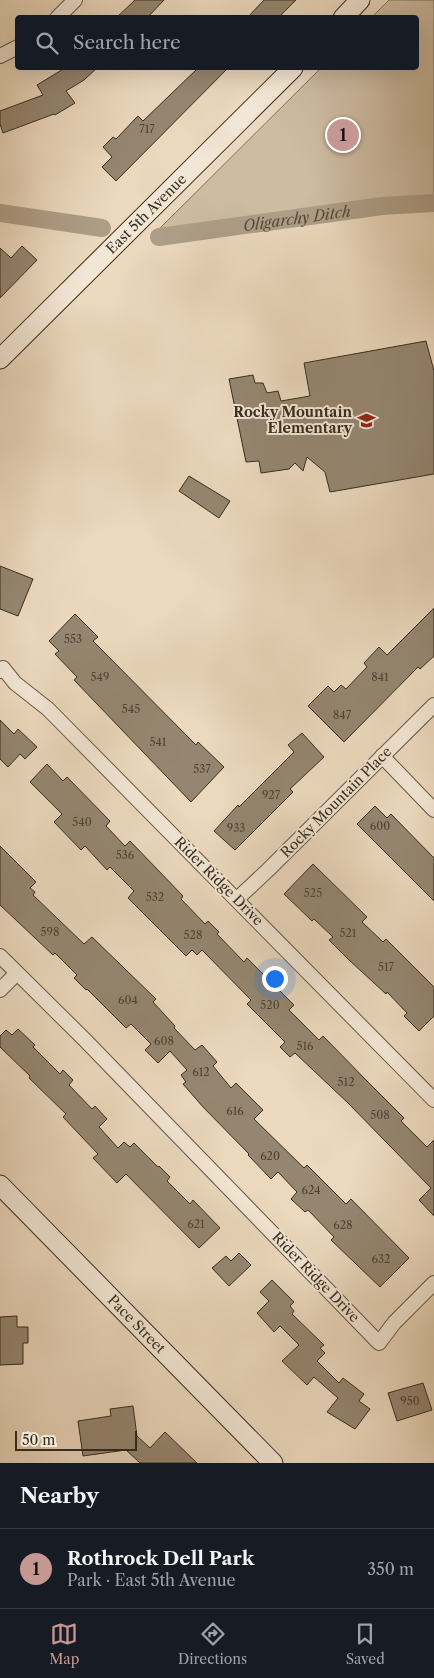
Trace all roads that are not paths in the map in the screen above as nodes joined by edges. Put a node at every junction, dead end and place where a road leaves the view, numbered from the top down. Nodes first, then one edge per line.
1 (75, 0) edge
2 (360, 0) edge
3 (60, 15) edge
4 (346, 15) edge
5 (15, 48) edge
6 (0, 56) edge
7 (291, 70) edge
8 (0, 359) edge
9 (0, 671) edge
10 (434, 705) edge
11 (382, 756) junction
12 (434, 810) edge
13 (237, 899) junction
14 (0, 956) edge
15 (17, 973) junction
16 (0, 990) edge
17 (434, 1100) edge
18 (0, 1185) edge
19 (434, 1283) edge
20 (273, 1463) edge

1 - 3 street
2 - 4 street
5 - 6 street
7 - 8 street, East 5th Avenue
9 - 13 street, Rider Ridge Drive
10 - 11 street, Rocky Mountain Place
11 - 12 street
11 - 13 street, Rocky Mountain Place
13 - 17 street, Rider Ridge Drive
14 - 15 street, Rider Ridge Drive
15 - 16 street
15 - 19 street, Rider Ridge Drive
18 - 20 street, Pace Street

